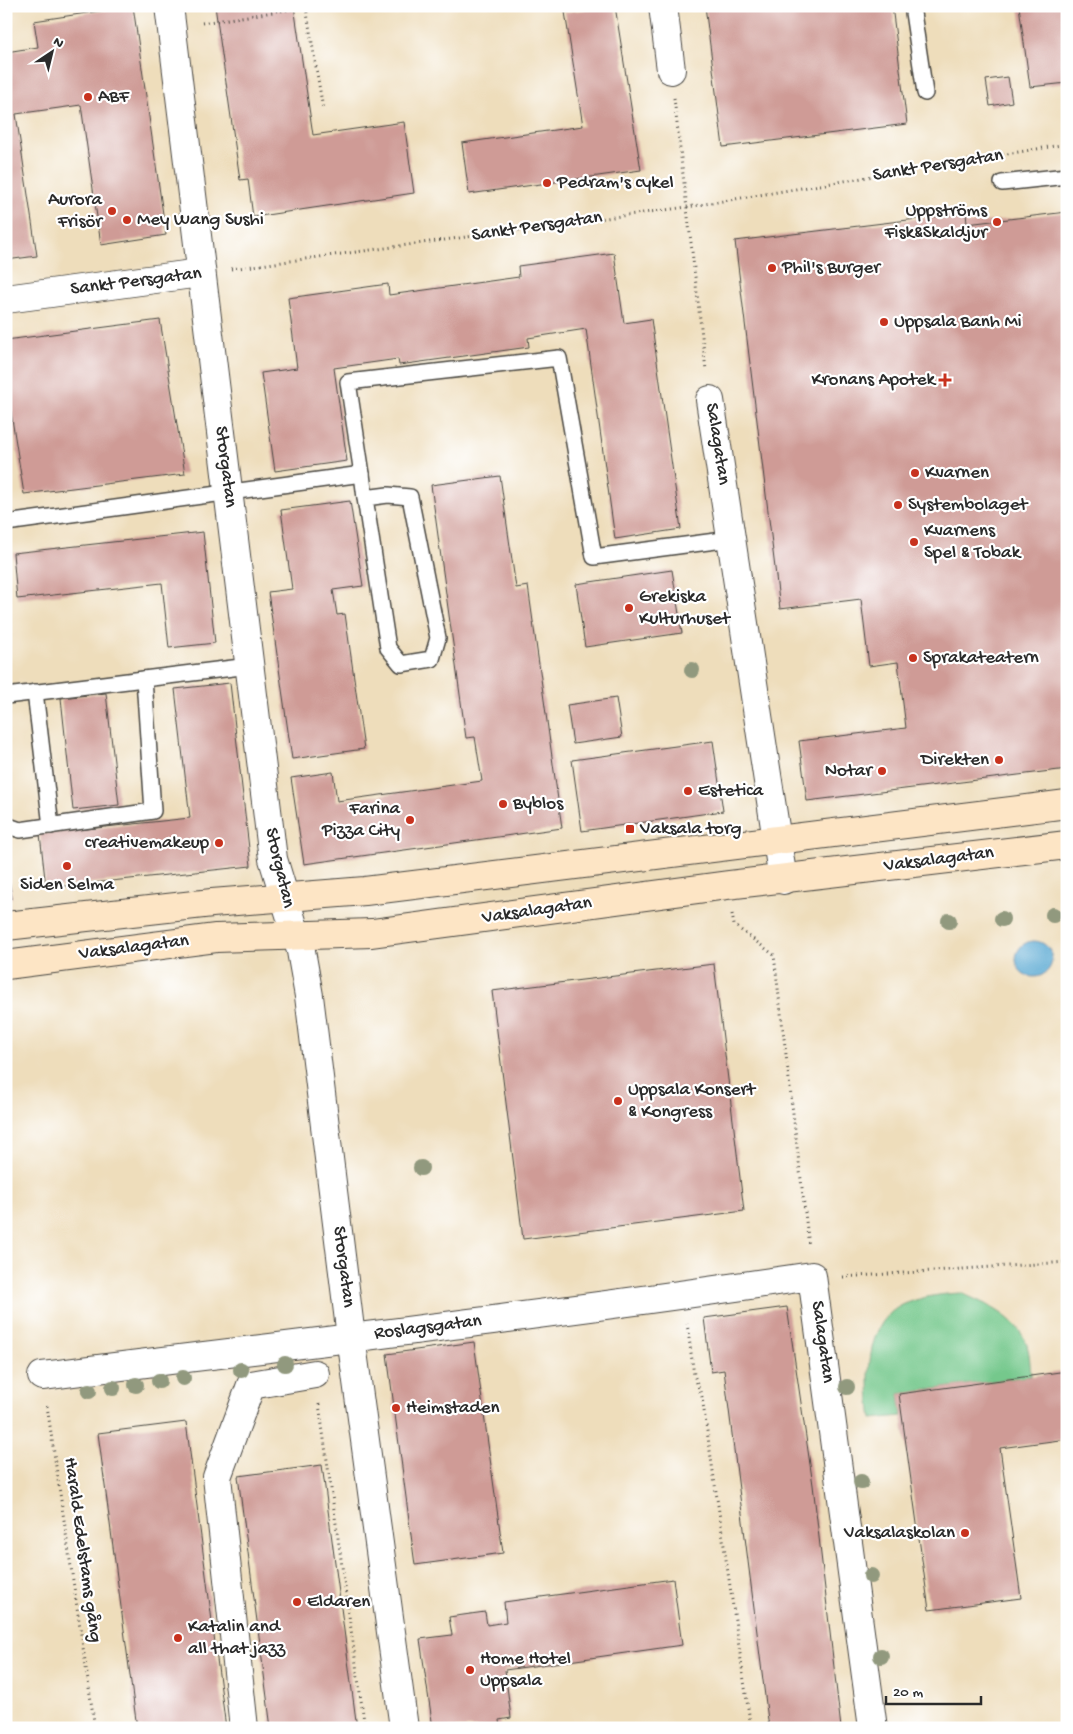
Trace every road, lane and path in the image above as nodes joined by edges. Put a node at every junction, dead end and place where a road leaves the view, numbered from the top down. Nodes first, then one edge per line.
1 (663, 6) edge
2 (912, 6) edge
3 (306, 7) edge
4 (171, 17) edge
5 (671, 70) joint
6 (925, 93) dead end
7 (323, 109) dead end
8 (1067, 144) edge
9 (1067, 176) edge
10 (1002, 183) dead end
11 (687, 207) junction
12 (200, 273) junction
13 (6, 298) edge
14 (710, 400) joint
15 (362, 474) junction
16 (228, 492) junction
17 (365, 498) junction
18 (6, 523) edge
19 (731, 539) junction
20 (249, 666) junction
21 (144, 679) junction
22 (36, 692) junction
23 (6, 696) edge
24 (1067, 804) edge
25 (6, 826) edge
26 (52, 826) junction
27 (777, 840) junction
28 (1067, 845) edge
29 (783, 880) junction
30 (283, 898) junction
31 (6, 926) edge
32 (296, 936) junction
33 (774, 955) dead end
34 (6, 965) edge
35 (1067, 1262) edge
36 (812, 1276) junction
37 (683, 1295) junction
38 (351, 1338) junction
39 (315, 1374) joint
40 (42, 1376) joint
41 (95, 1728) edge
42 (244, 1728) edge
43 (365, 1728) edge
44 (404, 1728) edge
45 (751, 1728) edge
46 (873, 1728) edge

1 - 5 street
2 - 6 lane
3 - 4 path
3 - 7 path
4 - 12 street, Storgatan
5 - 11 path, Salagatan
8 - 11 path, Sankt Persgatan
9 - 10 lane
11 - 12 path, Sankt Persgatan
11 - 14 path, Salagatan
12 - 13 street, Sankt Persgatan
12 - 16 street, Storgatan
14 - 19 street, Salagatan
15 - 16 lane
15 - 17 lane
15 - 19 lane
16 - 18 lane
16 - 20 street, Storgatan
17 - 17 lane
19 - 27 street, Salagatan
20 - 21 lane
20 - 30 street, Storgatan
21 - 22 lane
21 - 26 lane
22 - 23 lane
22 - 26 lane
24 - 27 main road, Vaksalagatan
25 - 26 lane
27 - 29 street, Salagatan
27 - 30 main road, Vaksalagatan
28 - 29 main road, Vaksalagatan
29 - 32 main road, Vaksalagatan
30 - 31 main road, Vaksalagatan
30 - 32 street, Storgatan
32 - 34 main road, Vaksalagatan
32 - 38 street, Storgatan
33 - 36 path, Salagatan
35 - 36 path
36 - 37 street, Roslagsgatan
36 - 46 street, Salagatan
37 - 38 street, Roslagsgatan
37 - 45 path
38 - 40 street, Roslagsgatan
38 - 44 street, Storgatan
39 - 42 street
39 - 43 path
40 - 41 path, Harald Edelstams gång

